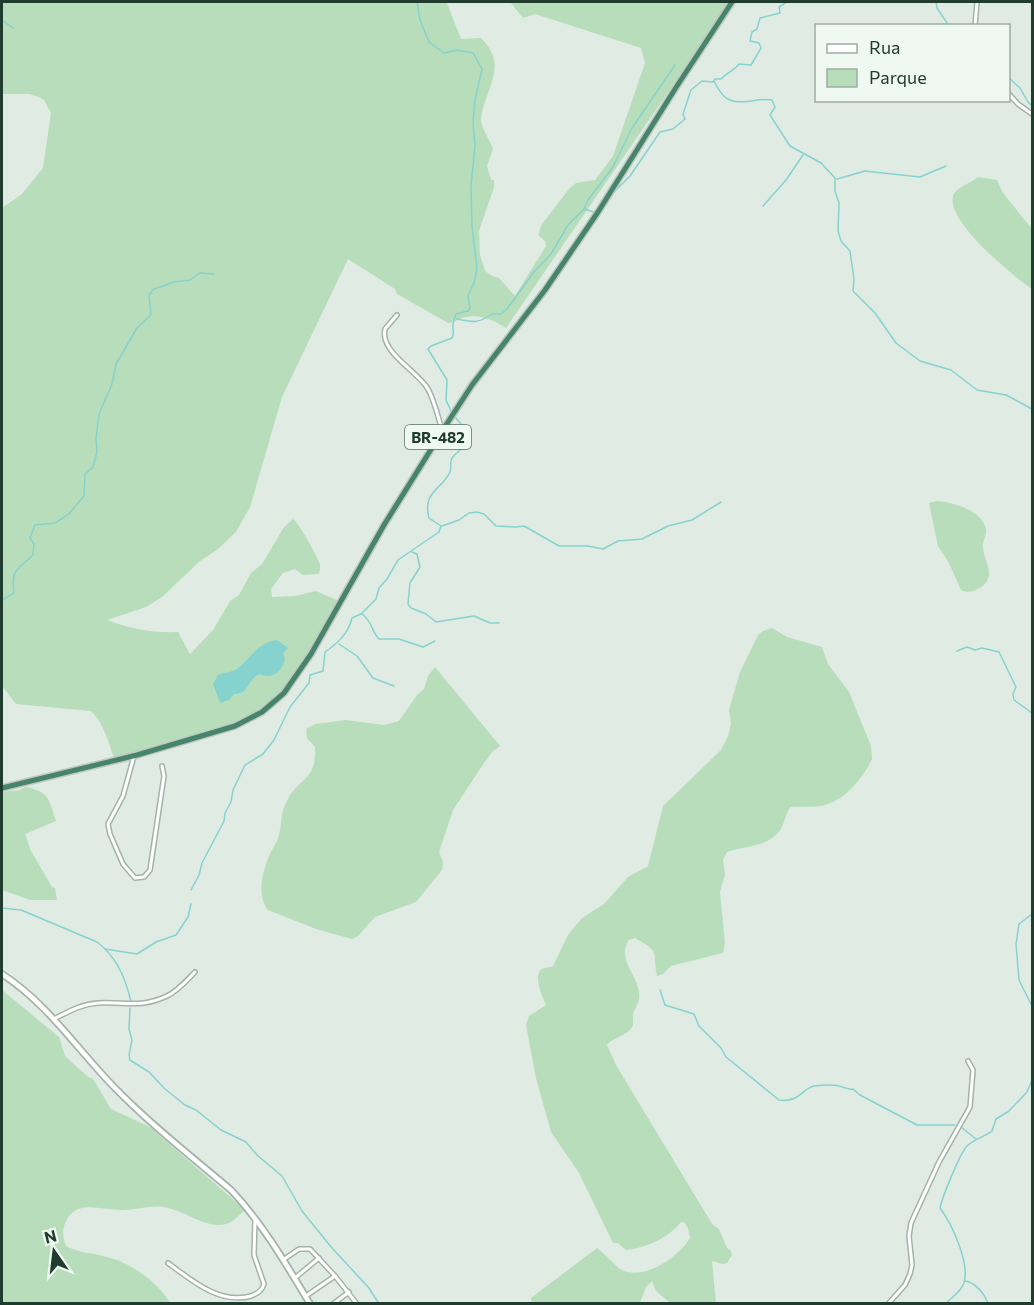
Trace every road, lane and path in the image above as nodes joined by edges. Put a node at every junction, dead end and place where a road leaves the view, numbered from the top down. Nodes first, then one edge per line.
1 (732, 2) edge
2 (977, 2) edge
3 (975, 24) edge
4 (1010, 95) edge
5 (1032, 114) edge
6 (397, 315) dead end
7 (442, 430) junction
8 (134, 755) junction
9 (162, 766) dead end
10 (2, 788) edge
11 (195, 972) dead end
12 (2, 974) edge
13 (54, 1019) junction
14 (968, 1061) dead end
15 (255, 1217) junction
16 (320, 1258) junction
17 (283, 1260) junction
18 (168, 1263) dead end
19 (335, 1276) junction
20 (294, 1278) junction
21 (349, 1293) junction
22 (306, 1296) junction
23 (232, 1302) edge
24 (310, 1304) edge
25 (333, 1304) edge
26 (357, 1304) edge
27 (888, 1304) edge

1 - 7 highway, BR-482
2 - 3 street
4 - 5 street
6 - 7 street
7 - 8 highway, BR-482
8 - 9 street
8 - 10 highway, BR-482
11 - 13 street
12 - 13 street
13 - 15 street
14 - 27 street
15 - 17 street
15 - 23 street
16 - 17 street
16 - 19 street
16 - 20 street
17 - 20 street
18 - 23 street
19 - 21 street
19 - 22 street
20 - 22 street
21 - 25 street
21 - 26 street
22 - 24 street

